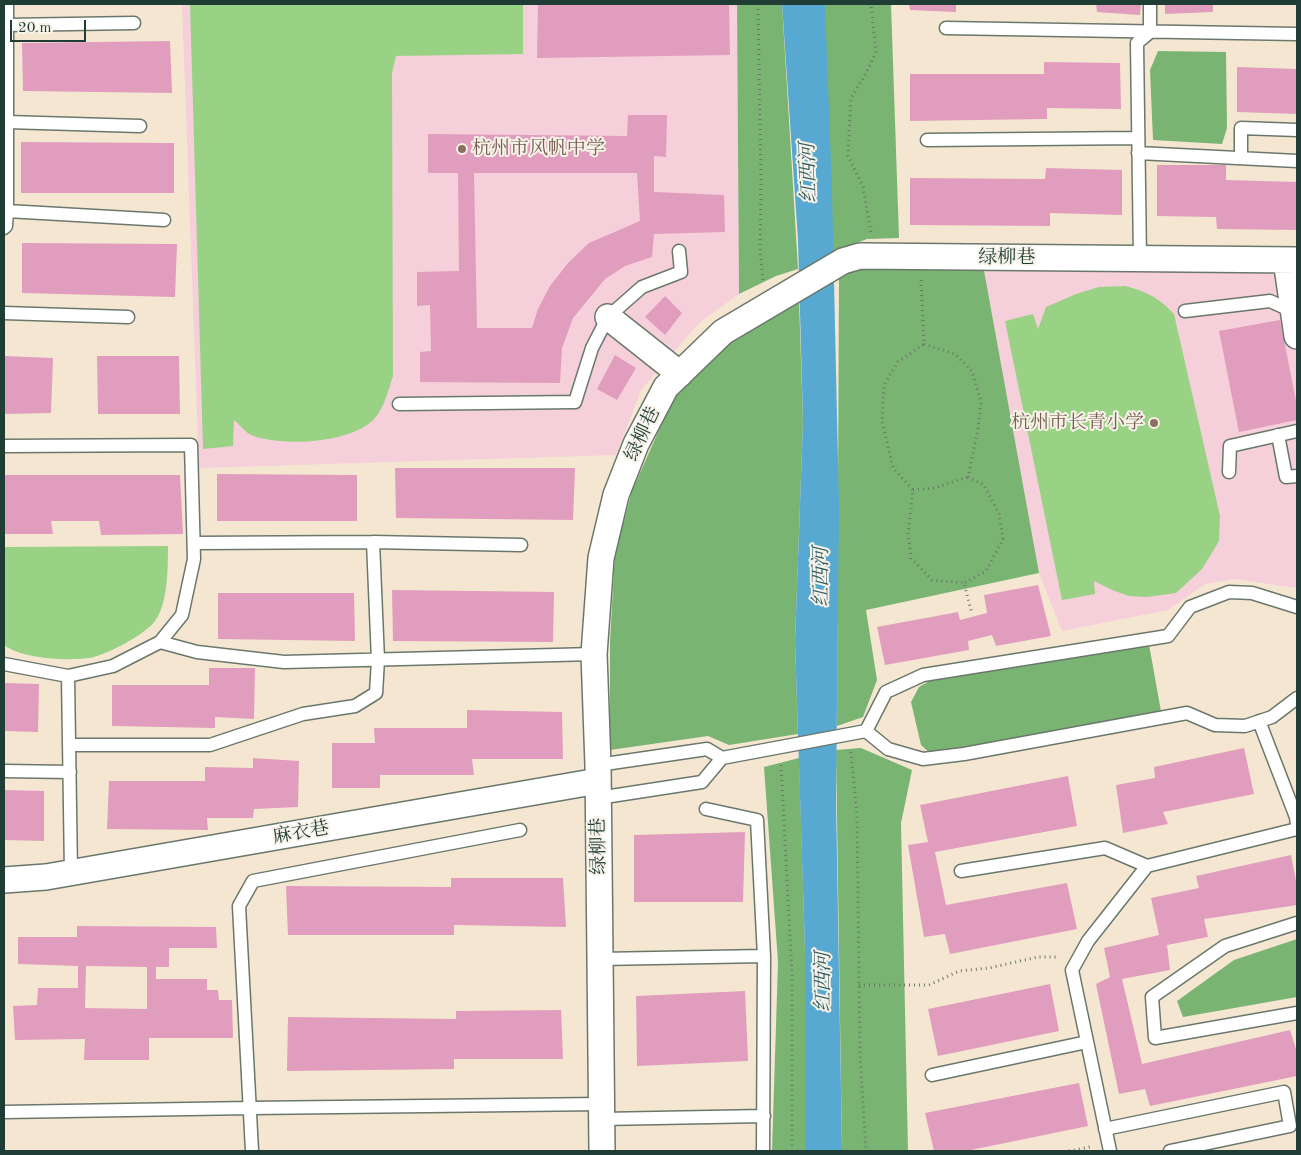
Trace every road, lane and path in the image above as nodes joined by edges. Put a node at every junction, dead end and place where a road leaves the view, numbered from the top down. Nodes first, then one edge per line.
1 (758, 4) edge
2 (871, 4) edge
3 (1150, 4) edge
4 (6, 6) edge
5 (134, 24) dead end
6 (7, 25) junction
7 (946, 28) dead end
8 (1150, 32) junction
9 (1297, 34) edge
10 (6, 40) edge
11 (7, 122) junction
12 (140, 126) dead end
13 (1297, 130) edge
14 (1138, 138) junction
15 (927, 140) dead end
16 (5, 150) edge
17 (1138, 153) junction
18 (1241, 158) junction
19 (1297, 161) edge
20 (6, 211) junction
21 (164, 220) dead end
22 (4, 228) edge
23 (679, 251) dead end
24 (875, 255) junction
25 (920, 257) junction
26 (1140, 259) junction
27 (1291, 260) edge
28 (775, 300) junction
29 (1184, 311) dead end
30 (1292, 311) junction
31 (4, 313) edge
32 (128, 317) dead end
33 (608, 317) junction
34 (1297, 336) edge
35 (924, 344) junction
36 (680, 374) junction
37 (399, 404) dead end
38 (1297, 431) edge
39 (1278, 436) junction
40 (4, 446) edge
41 (1229, 472) dead end
42 (1297, 476) edge
43 (968, 478) junction
44 (913, 490) junction
45 (373, 542) junction
46 (194, 543) junction
47 (521, 545) dead end
48 (964, 583) junction
49 (1297, 607) edge
50 (972, 614) dead end
51 (160, 642) junction
52 (594, 654) junction
53 (378, 660) junction
54 (4, 664) edge
55 (68, 676) junction
56 (1297, 698) edge
57 (1259, 721) junction
58 (866, 732) junction
59 (845, 736) junction
60 (69, 746) junction
61 (786, 746) junction
62 (722, 758) junction
63 (4, 771) edge
64 (70, 772) junction
65 (598, 781) junction
66 (706, 809) dead end
67 (1297, 825) edge
68 (1297, 829) edge
69 (520, 830) dead end
70 (1147, 866) junction
71 (960, 871) dead end
72 (71, 873) junction
73 (4, 880) edge
74 (1297, 923) edge
75 (764, 956) junction
76 (1078, 958) junction
77 (600, 959) junction
78 (859, 986) junction
79 (1297, 1013) edge
80 (1087, 1042) junction
81 (932, 1075) dead end
82 (250, 1108) junction
83 (4, 1112) edge
84 (602, 1112) junction
85 (764, 1116) junction
86 (1105, 1129) junction
87 (252, 1151) edge
88 (602, 1151) edge
89 (763, 1151) edge
90 (792, 1151) edge
91 (866, 1151) edge
92 (1110, 1151) edge
93 (1170, 1151) edge

1 - 28 path
2 - 24 path
3 - 8 lane
4 - 6 lane
5 - 6 lane
6 - 10 lane
7 - 8 lane
8 - 9 lane
8 - 14 lane
10 - 11 lane
11 - 12 lane
11 - 16 lane
13 - 18 lane
14 - 15 lane
14 - 17 lane
16 - 20 lane
17 - 18 lane
17 - 26 lane
18 - 19 lane
20 - 21 lane
20 - 22 lane
23 - 33 lane
24 - 25 street, 绿柳巷
24 - 28 street, 绿柳巷
25 - 26 street, 绿柳巷
25 - 35 path
26 - 27 street, 绿柳巷
27 - 30 street
28 - 36 street, 绿柳巷
29 - 30 lane
30 - 34 street
31 - 32 lane
33 - 36 street
33 - 37 lane
35 - 43 path
35 - 44 path
36 - 52 street, 绿柳巷
38 - 39 lane
39 - 41 lane
39 - 42 lane
40 - 46 lane
43 - 44 path
43 - 48 path
44 - 48 path
45 - 46 lane
45 - 47 lane
45 - 53 lane
46 - 51 lane
48 - 50 path
49 - 58 lane
51 - 53 lane
51 - 55 lane
52 - 53 lane
52 - 65 street, 绿柳巷
53 - 60 lane
54 - 55 lane
55 - 60 lane
56 - 57 lane
57 - 58 lane
57 - 67 lane
58 - 59 lane
59 - 61 lane
59 - 78 path
60 - 64 lane
61 - 62 lane
61 - 90 path
62 - 65 lane
62 - 65 lane
63 - 64 lane
64 - 72 lane
65 - 72 street, 麻衣巷
65 - 77 street, 绿柳巷
66 - 75 lane
68 - 70 lane
69 - 82 lane
70 - 71 lane
70 - 76 lane
72 - 73 street, 麻衣巷
74 - 79 lane
75 - 77 lane
75 - 85 lane
76 - 78 path
76 - 80 lane
77 - 84 street, 绿柳巷
78 - 91 path
80 - 81 lane
80 - 86 lane
82 - 83 lane
82 - 84 lane
82 - 87 lane
84 - 85 lane
84 - 88 street, 绿柳巷
85 - 89 lane
86 - 92 lane
86 - 93 lane

